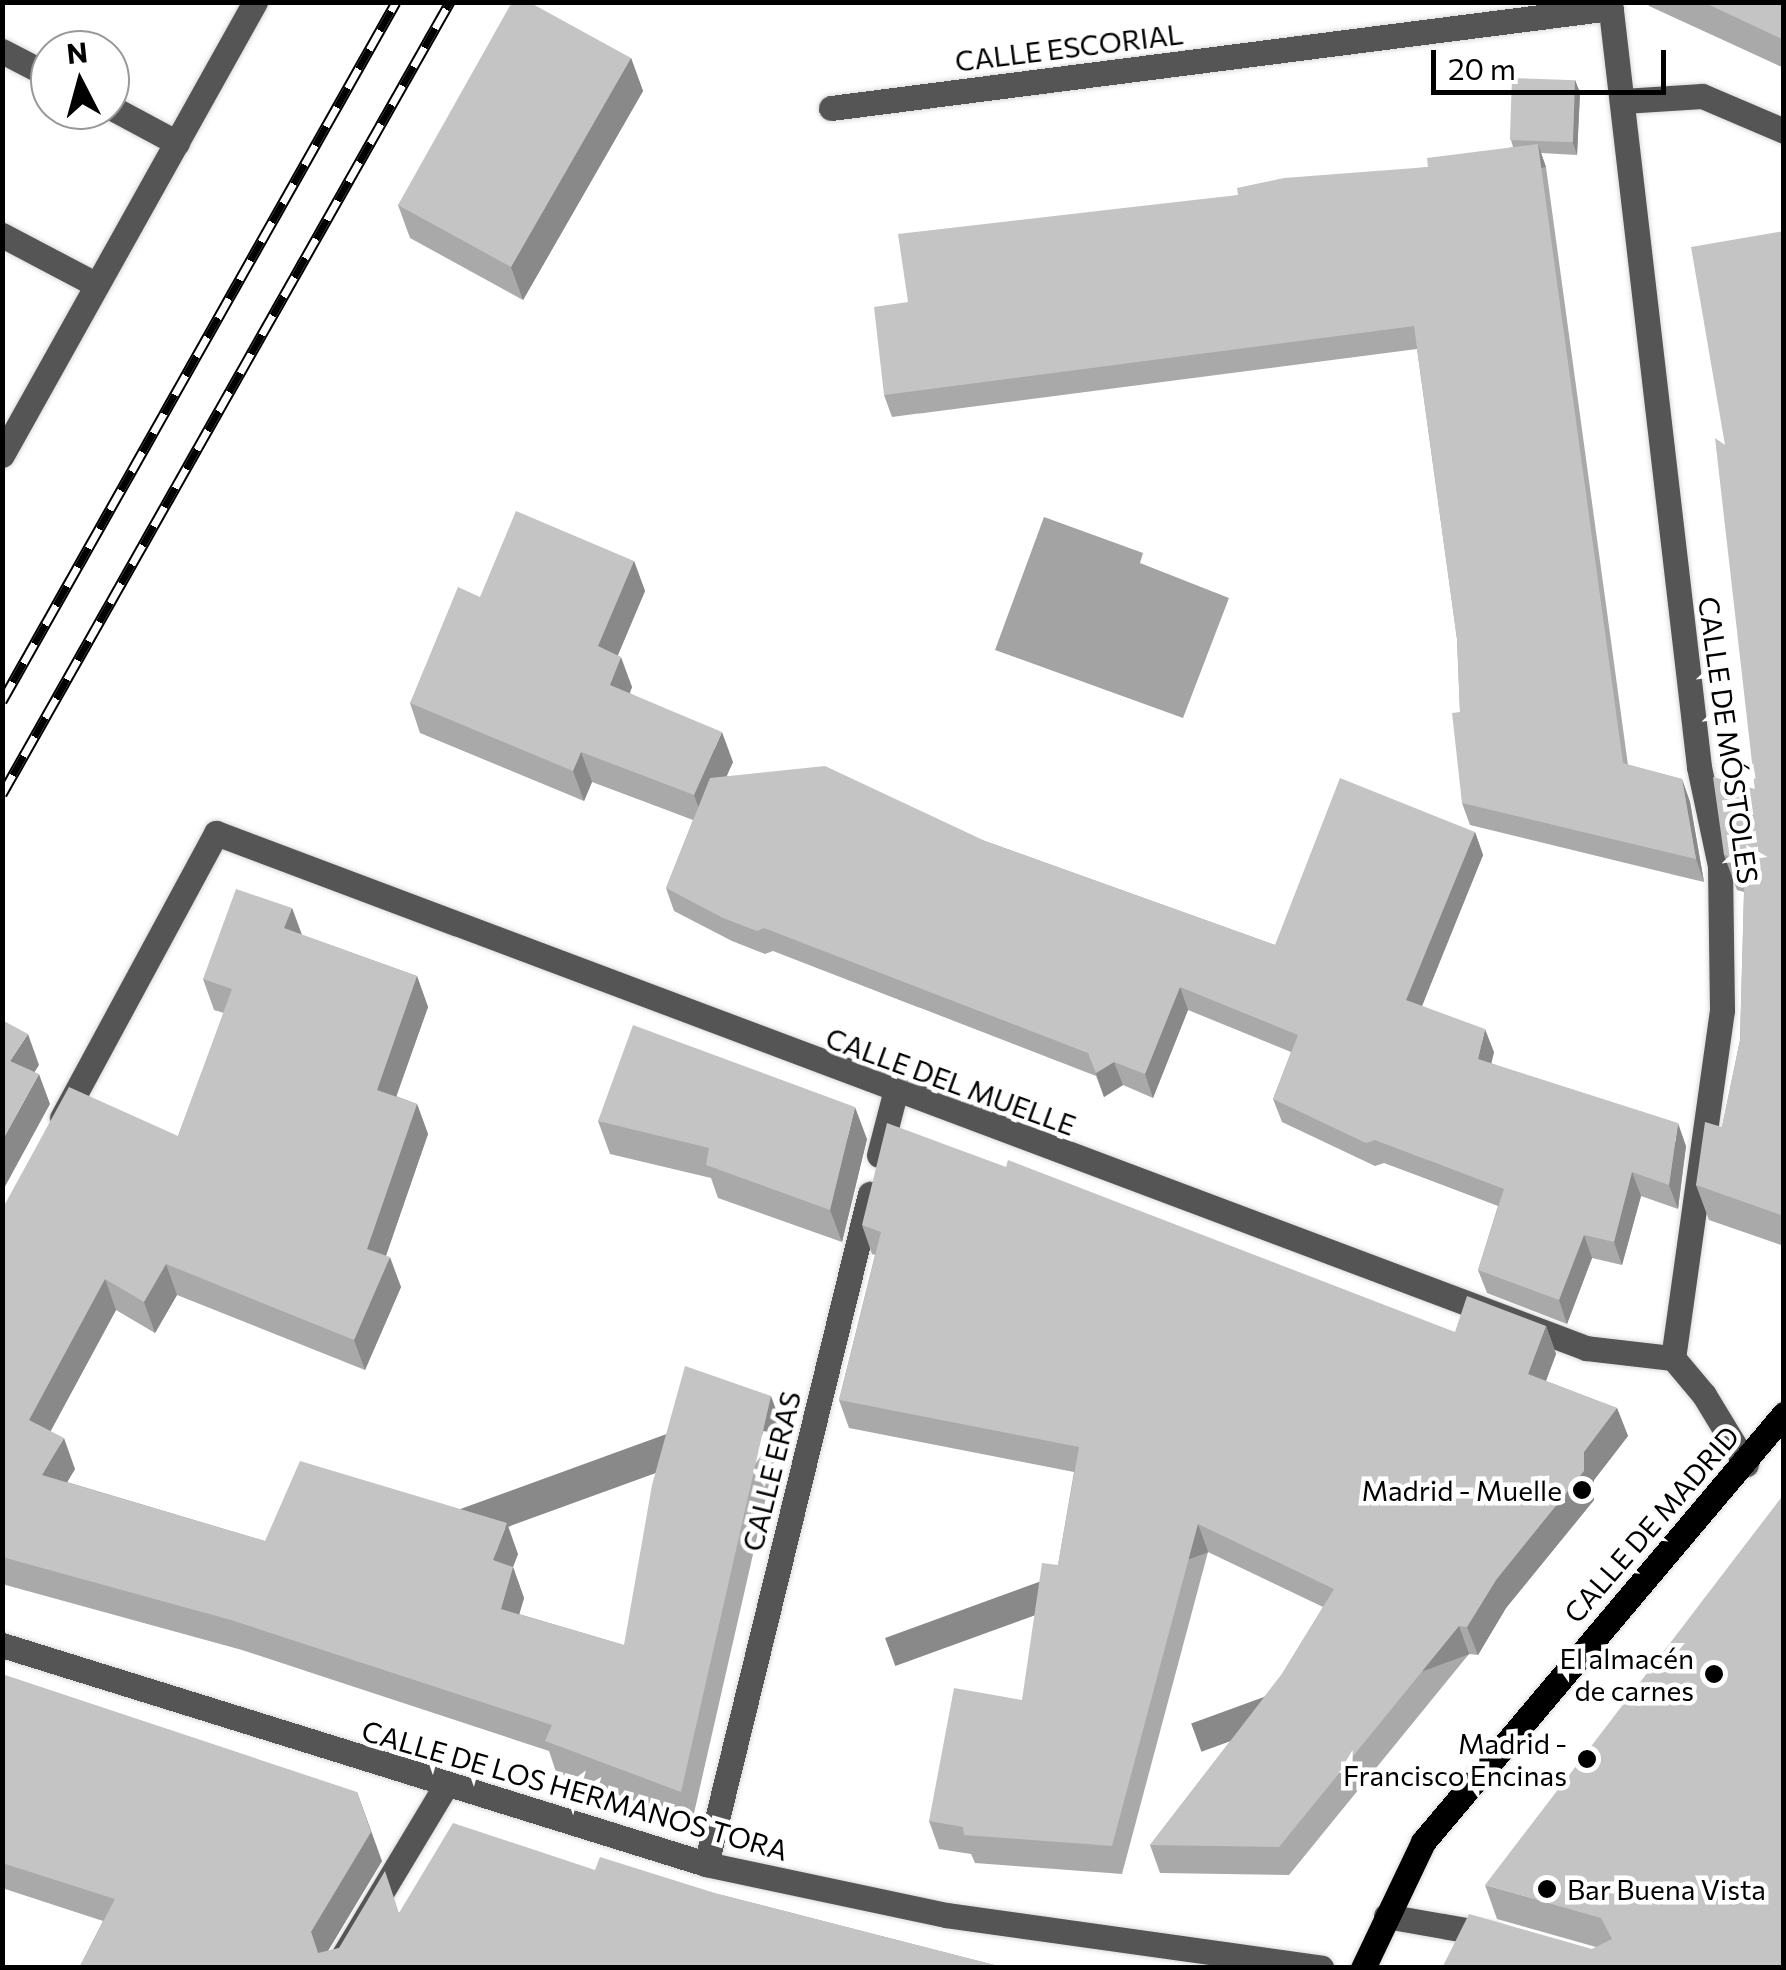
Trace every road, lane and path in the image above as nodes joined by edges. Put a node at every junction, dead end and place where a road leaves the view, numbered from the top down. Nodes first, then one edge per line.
1 (249, 5) edge
2 (1611, 5) edge
3 (2, 51) edge
4 (30, 66) edge
5 (1623, 101) junction
6 (832, 108) dead end
7 (130, 118) edge
8 (1784, 131) edge
9 (177, 143) junction
10 (2, 236) edge
11 (97, 285) junction
12 (2, 455) edge
13 (895, 1093) junction
14 (49, 1142) edge
15 (1673, 1358) junction
16 (1784, 1414) edge
17 (1746, 1464) junction
18 (2, 1645) edge
19 (444, 1788) junction
20 (706, 1864) junction
21 (1386, 1916) junction
22 (1514, 1941) edge
23 (336, 1968) edge
24 (1321, 1968) edge
25 (1362, 1968) edge

1 - 9 street
2 - 5 street, CALLE DE MÓSTOLES
2 - 6 street, CALLE ESCORIAL
3 - 4 street
5 - 8 street
5 - 15 street, CALLE DE MÓSTOLES
7 - 9 street
9 - 11 street
10 - 11 street
11 - 12 street
13 - 14 street, CALLE DEL MUELLE
13 - 15 street, CALLE DEL MUELLE
13 - 20 street, CALLE ERAS
15 - 17 street
16 - 17 main road, CALLE DE MADRID
17 - 21 main road, CALLE DE MADRID
18 - 19 street, CALLE DE LOS HERMANOS TORA
19 - 20 street, CALLE DE LOS HERMANOS TORA
19 - 23 street
20 - 24 street, CALLE DE LOS HERMANOS TORA
21 - 22 street
21 - 25 main road, CALLE DE MADRID

